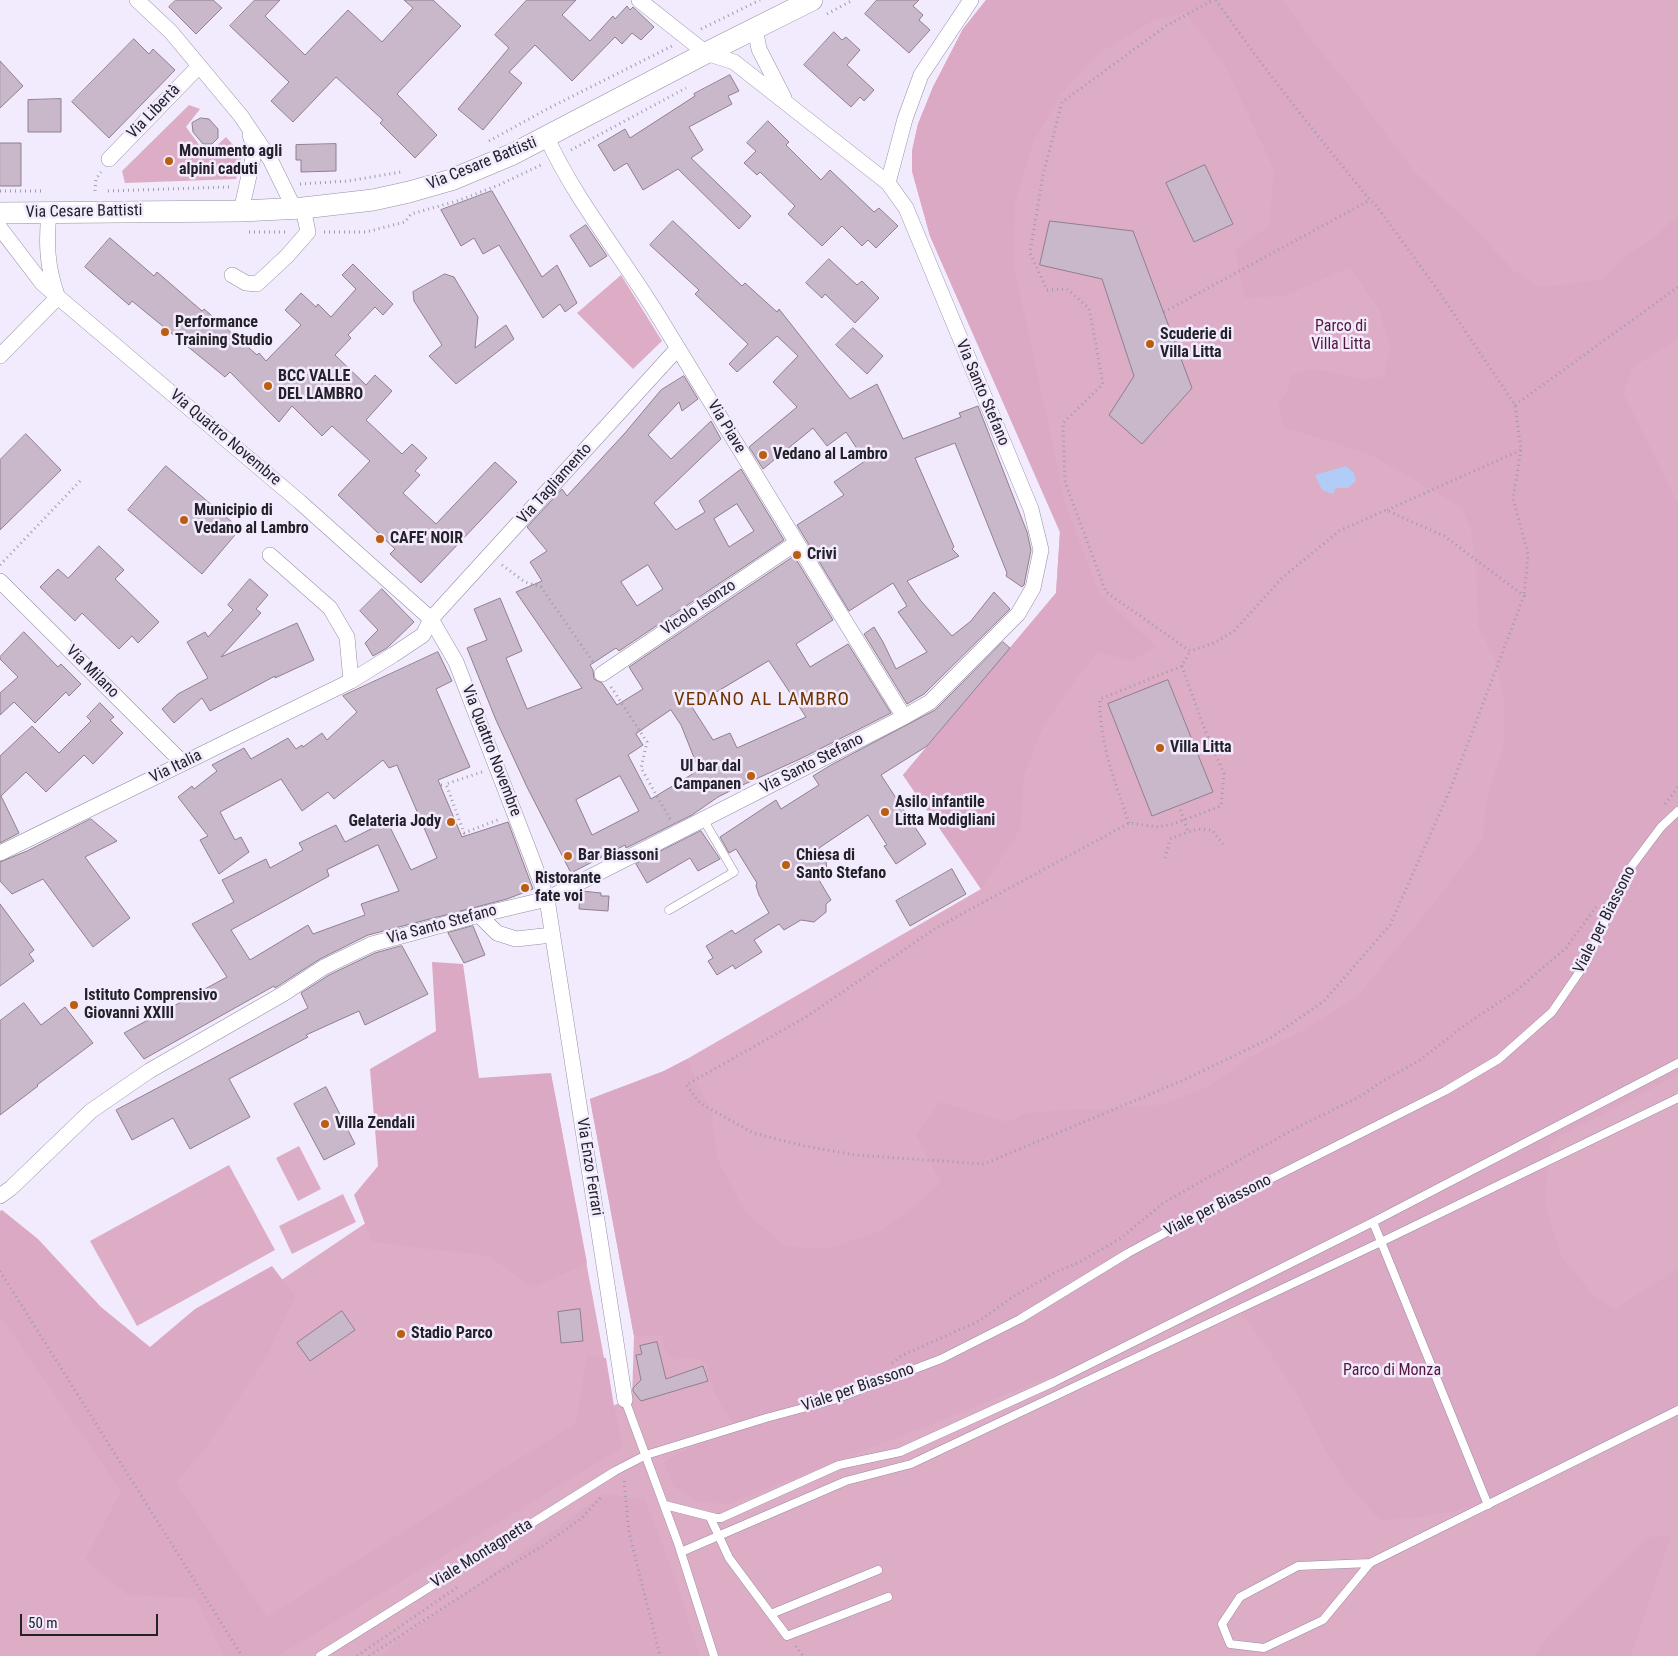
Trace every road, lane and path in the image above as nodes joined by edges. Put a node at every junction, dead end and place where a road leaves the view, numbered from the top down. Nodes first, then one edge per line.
1 (138, 0) edge
2 (639, 0) edge
3 (760, 0) edge
4 (812, 0) edge
5 (971, 0) edge
6 (1215, 0) edge
7 (755, 28) junction
8 (687, 38) junction
9 (706, 53) junction
10 (199, 66) junction
11 (786, 102) junction
12 (241, 116) junction
13 (547, 138) junction
14 (483, 144) dead end
15 (109, 159) dead end
16 (403, 171) dead end
17 (888, 182) junction
18 (283, 185) junction
19 (246, 186) junction
20 (0, 191) edge
21 (47, 191) dead end
22 (95, 191) dead end
23 (1370, 200) junction
24 (299, 208) junction
25 (241, 211) junction
26 (0, 213) edge
27 (49, 213) junction
28 (0, 228) edge
29 (232, 275) dead end
30 (1678, 287) edge
31 (58, 297) junction
32 (1164, 312) dead end
33 (678, 348) junction
34 (0, 356) edge
35 (1515, 405) junction
36 (1521, 450) junction
37 (82, 479) dead end
38 (1386, 510) junction
39 (796, 543) junction
40 (270, 555) dead end
41 (490, 555) junction
42 (0, 565) edge
43 (0, 581) edge
44 (1524, 596) junction
45 (431, 619) junction
46 (1190, 651) junction
47 (1182, 666) junction
48 (602, 674) junction
49 (351, 680) junction
50 (904, 717) junction
51 (183, 764) junction
52 (497, 766) junction
53 (446, 784) junction
54 (441, 785) dead end
55 (1179, 805) dead end
56 (1678, 812) edge
57 (515, 813) junction
58 (703, 819) junction
59 (1184, 819) junction
60 (1129, 822) junction
61 (677, 832) junction
62 (1188, 832) junction
63 (1223, 844) dead end
64 (0, 853) edge
65 (1165, 858) dead end
66 (547, 899) junction
67 (668, 910) dead end
68 (478, 915) junction
69 (552, 934) junction
70 (1566, 948) dead end
71 (1678, 1063) edge
72 (1678, 1098) edge
73 (0, 1196) edge
74 (1373, 1222) junction
75 (1381, 1242) junction
76 (0, 1271) edge
77 (888, 1366) dead end
78 (625, 1400) joint
79 (1678, 1410) edge
80 (646, 1455) junction
81 (623, 1474) dead end
82 (605, 1492) dead end
83 (1488, 1504) junction
84 (665, 1505) junction
85 (710, 1517) junction
86 (719, 1536) junction
87 (681, 1552) junction
88 (1370, 1564) junction
89 (878, 1570) dead end
90 (888, 1597) dead end
91 (771, 1614) junction
92 (242, 1656) edge
93 (320, 1656) edge
94 (369, 1656) edge
95 (660, 1656) edge
96 (714, 1656) edge

1 - 10 street
2 - 8 street
3 - 8 path
4 - 7 main road, Via Cesare Battisti
5 - 17 street
6 - 23 path
6 - 46 path
7 - 9 main road, Via Cesare Battisti
7 - 11 street
8 - 9 street
8 - 14 path
9 - 11 street, Via Santo Stefano
9 - 13 main road, Via Cesare Battisti
10 - 12 street
10 - 15 street, Via Libertà
11 - 17 street, Via Santo Stefano
12 - 18 street
12 - 19 street
13 - 24 main road, Via Cesare Battisti
13 - 33 street, Via Piave
16 - 18 path
17 - 50 street, Via Santo Stefano
18 - 24 street
19 - 22 path
19 - 25 street
20 - 21 path
23 - 32 path
23 - 35 path
24 - 25 main road, Via Cesare Battisti
24 - 29 street
25 - 27 main road, Via Cesare Battisti
26 - 27 main road, Via Cesare Battisti
27 - 31 street
28 - 31 street, Via Quattro Novembre
30 - 35 path
31 - 34 street
31 - 45 street, Via Quattro Novembre
33 - 39 street, Via Piave
33 - 41 street, Via Tagliamento
35 - 36 path
36 - 38 path
36 - 44 path
37 - 42 path
38 - 44 path
38 - 46 path
39 - 48 street, Vicolo Isonzo
39 - 50 street, Via Piave
40 - 49 street
41 - 45 street, Via Tagliamento
41 - 48 path
43 - 51 street, Via Milano
44 - 60 path
45 - 49 street, Via Italia
45 - 52 street, Via Quattro Novembre
46 - 47 path
47 - 59 path
47 - 60 path
48 - 61 path
49 - 51 street, Via Italia
50 - 58 street, Via Santo Stefano
51 - 64 street, Via Italia
52 - 53 path
52 - 57 street, Via Quattro Novembre
53 - 54 path
53 - 57 path
55 - 59 path
56 - 80 lane, Viale per Biassono
57 - 66 street, Via Quattro Novembre
58 - 61 street, Via Santo Stefano
58 - 67 lane
59 - 60 path
59 - 62 path
61 - 66 street, Via Santo Stefano
62 - 63 path
62 - 65 path
66 - 68 street, Via Santo Stefano
66 - 69 street, Via Quattro Novembre
68 - 69 street
68 - 73 street, Via Santo Stefano
69 - 78 street, Via Enzo Ferrari
70 - 77 path
71 - 74 lane
72 - 75 lane
74 - 75 lane
74 - 85 lane
75 - 83 lane
75 - 86 lane
76 - 92 path
78 - 80 lane
79 - 83 lane
80 - 84 lane
80 - 93 lane, Viale Montagnetta
81 - 95 path
82 - 94 path
83 - 88 lane
84 - 85 lane
84 - 87 lane
85 - 86 lane
86 - 87 lane
86 - 91 lane
87 - 96 lane
88 - 88 lane
89 - 91 lane
90 - 91 lane

